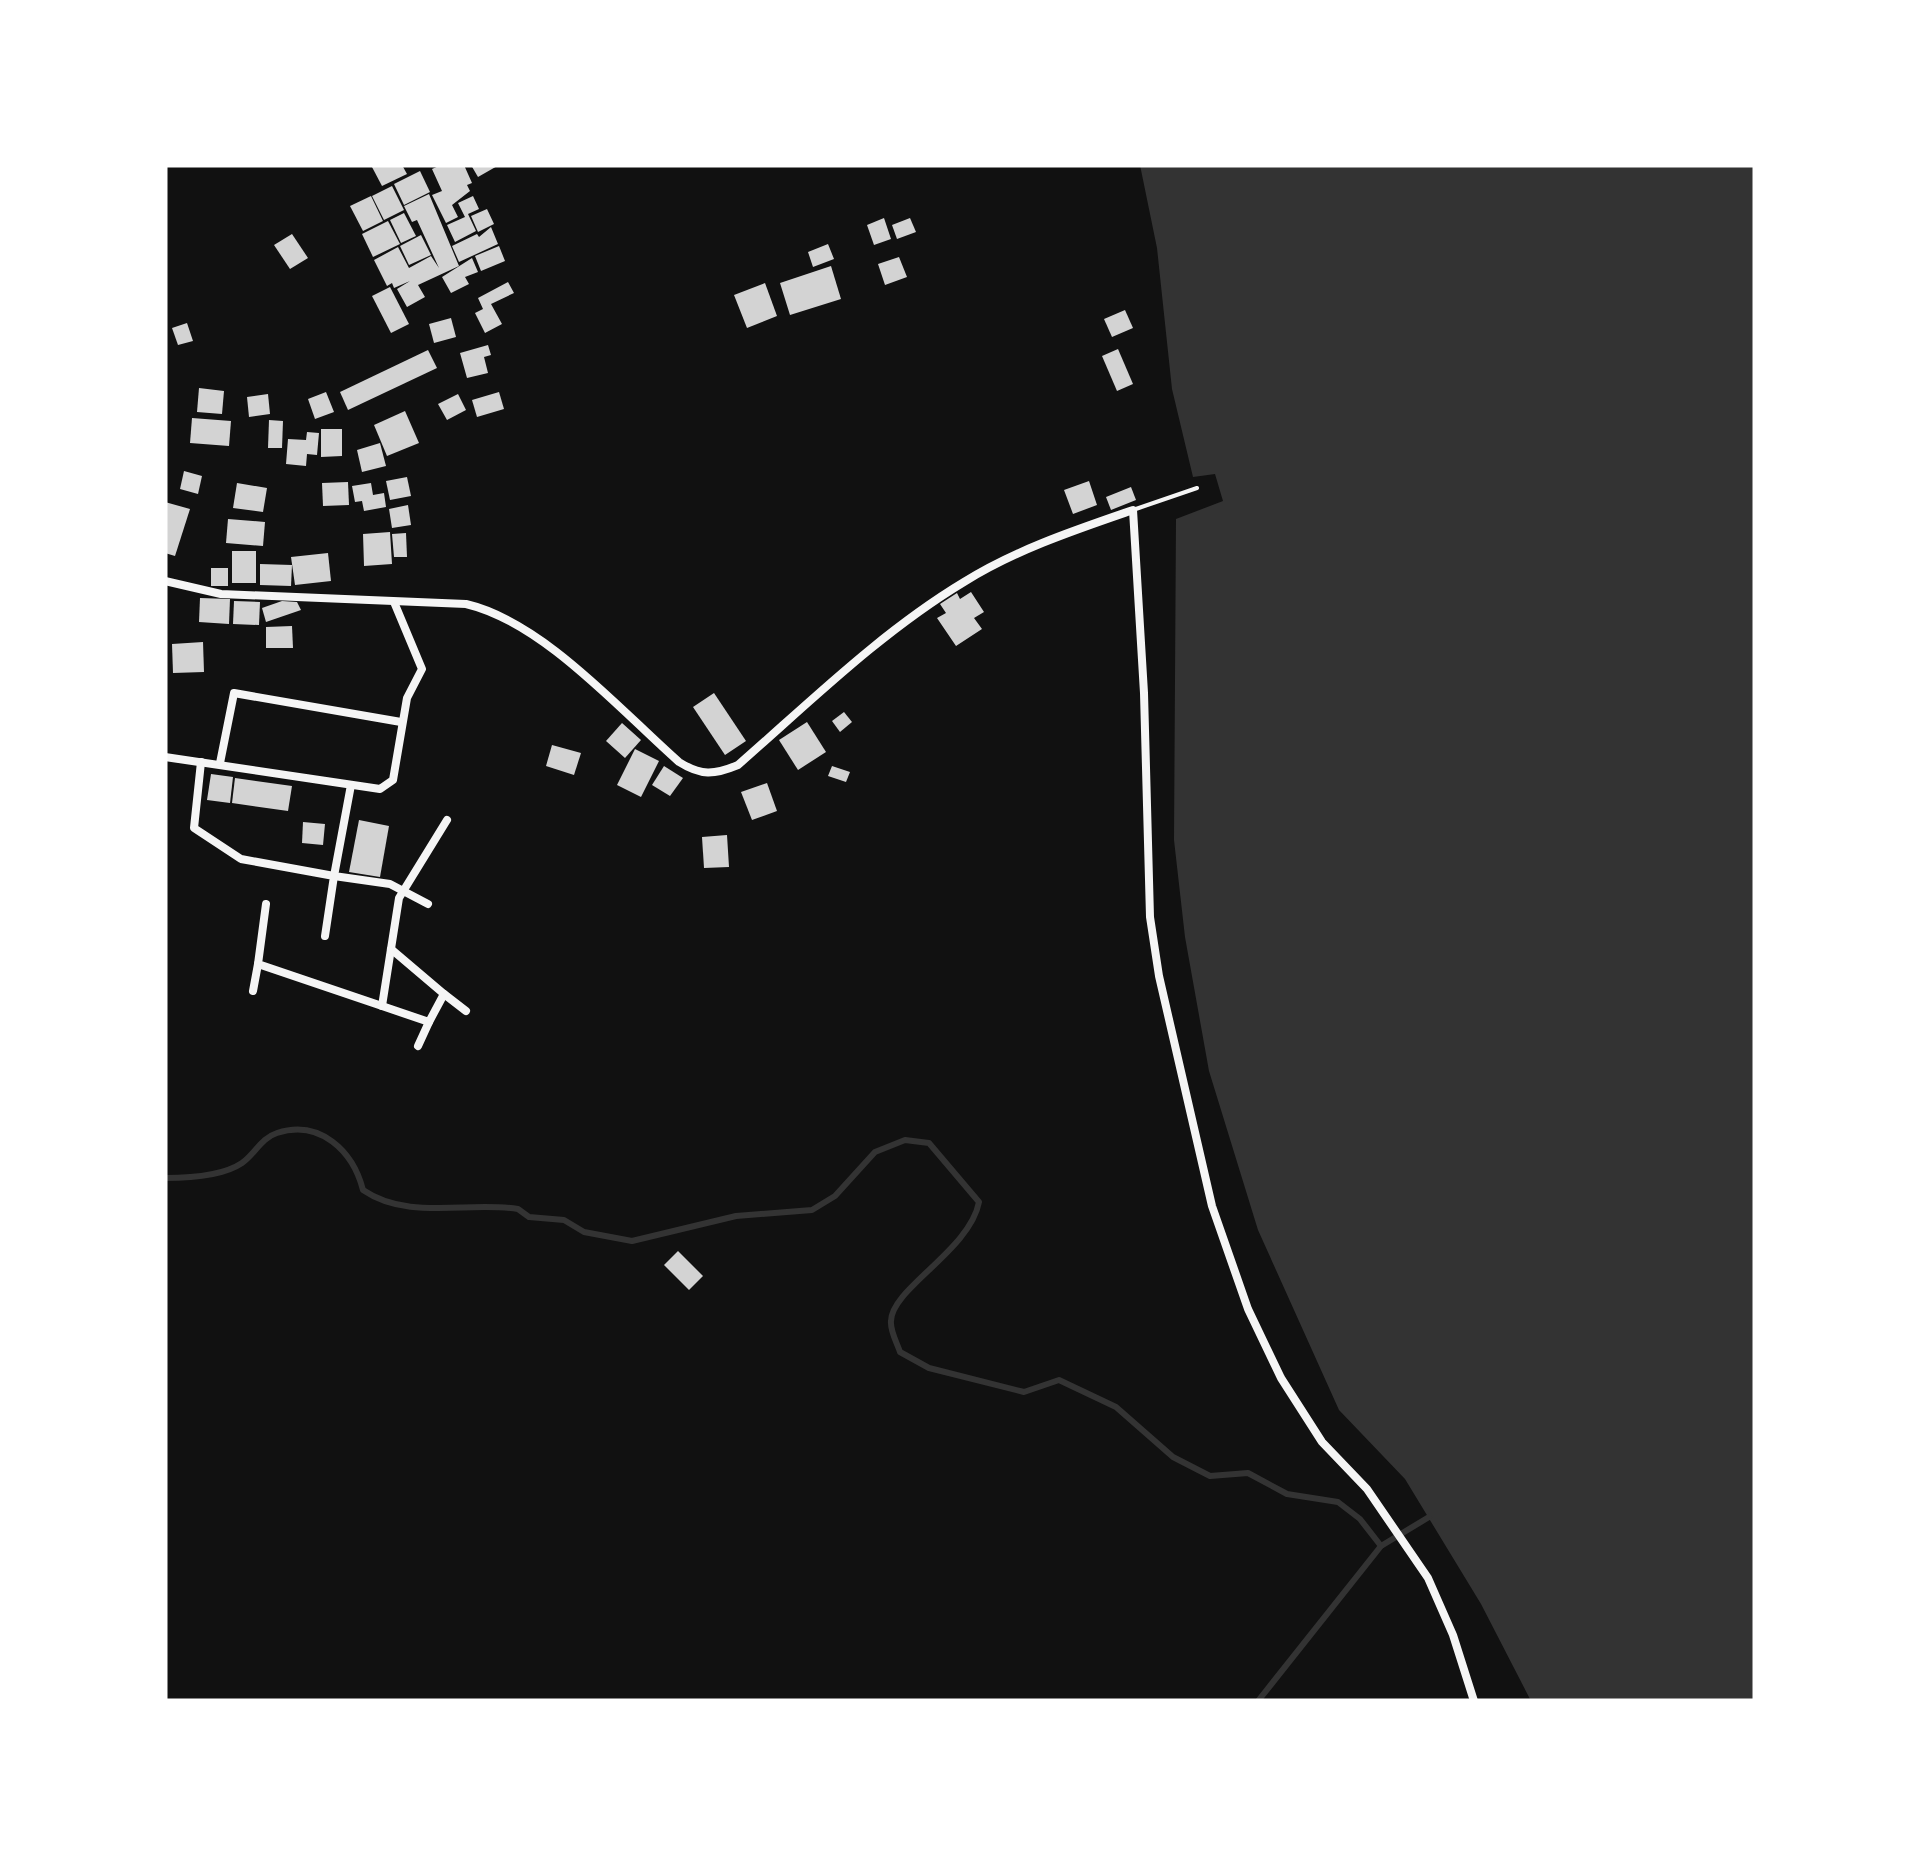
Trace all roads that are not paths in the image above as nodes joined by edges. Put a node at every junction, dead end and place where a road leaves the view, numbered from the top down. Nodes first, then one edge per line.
1 (1198, 488) dead end
2 (1132, 510) junction
3 (165, 581) edge
4 (394, 602) junction
5 (402, 722) junction
6 (165, 757) edge
7 (202, 762) junction
8 (220, 763) junction
9 (350, 785) junction
10 (446, 820) dead end
11 (334, 876) junction
12 (405, 891) junction
13 (266, 904) dead end
14 (428, 904) dead end
15 (324, 936) dead end
16 (390, 949) junction
17 (258, 964) junction
18 (253, 992) dead end
19 (444, 994) junction
20 (382, 1006) junction
21 (466, 1011) dead end
22 (429, 1022) junction
23 (418, 1046) dead end
24 (1474, 1701) edge

1 - 2 lane
2 - 4 street
2 - 24 street
3 - 4 street
4 - 5 street
5 - 8 street
5 - 9 street
6 - 7 street
7 - 8 street
7 - 11 street
8 - 9 street
9 - 11 street
10 - 12 street
11 - 12 street
11 - 15 street
12 - 14 street
12 - 16 street
13 - 17 street
16 - 19 street
16 - 20 street
17 - 18 street
17 - 20 street
19 - 21 street
19 - 22 street
20 - 22 street
22 - 23 street

